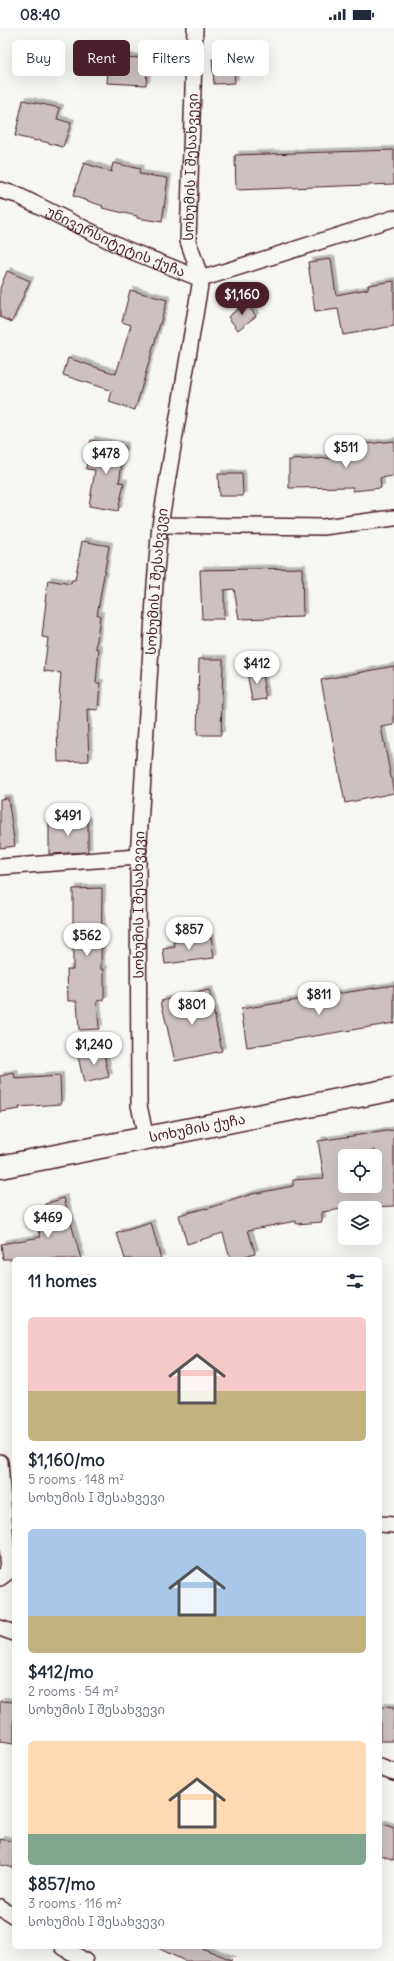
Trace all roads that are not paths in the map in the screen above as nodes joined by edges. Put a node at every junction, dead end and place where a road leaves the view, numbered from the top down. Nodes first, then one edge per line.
1 (195, 28) edge
2 (0, 190) edge
3 (394, 218) edge
4 (201, 279) junction
5 (394, 518) edge
6 (160, 525) junction
7 (138, 857) junction
8 (0, 867) edge
9 (394, 1089) edge
10 (146, 1139) junction
11 (0, 1167) edge
12 (0, 1462) edge
13 (9, 1488) edge
14 (382, 1524) edge
15 (394, 1525) edge
16 (0, 1578) edge
17 (0, 1628) edge
18 (12, 1632) edge
19 (382, 1768) edge
20 (394, 1772) edge
21 (0, 1907) edge
22 (12, 1915) edge
23 (66, 1949) edge
24 (85, 1961) edge

1 - 4 street, სოხუმის I შესახვევი
2 - 4 street, უნივერსიტეტის ქუჩა
3 - 4 street, უნივერსიტეტის ქუჩა
4 - 6 street, სოხუმის I შესახვევი
5 - 6 street
6 - 7 street, სოხუმის I შესახვევი
7 - 8 street
7 - 10 street, სოხუმის I შესახვევი
9 - 10 highway, სოხუმის ქუჩა
10 - 11 highway, სოხუმის ქუჩა
12 - 13 street
13 - 16 street
14 - 15 street
17 - 18 street
19 - 20 street
21 - 22 street
23 - 24 street

